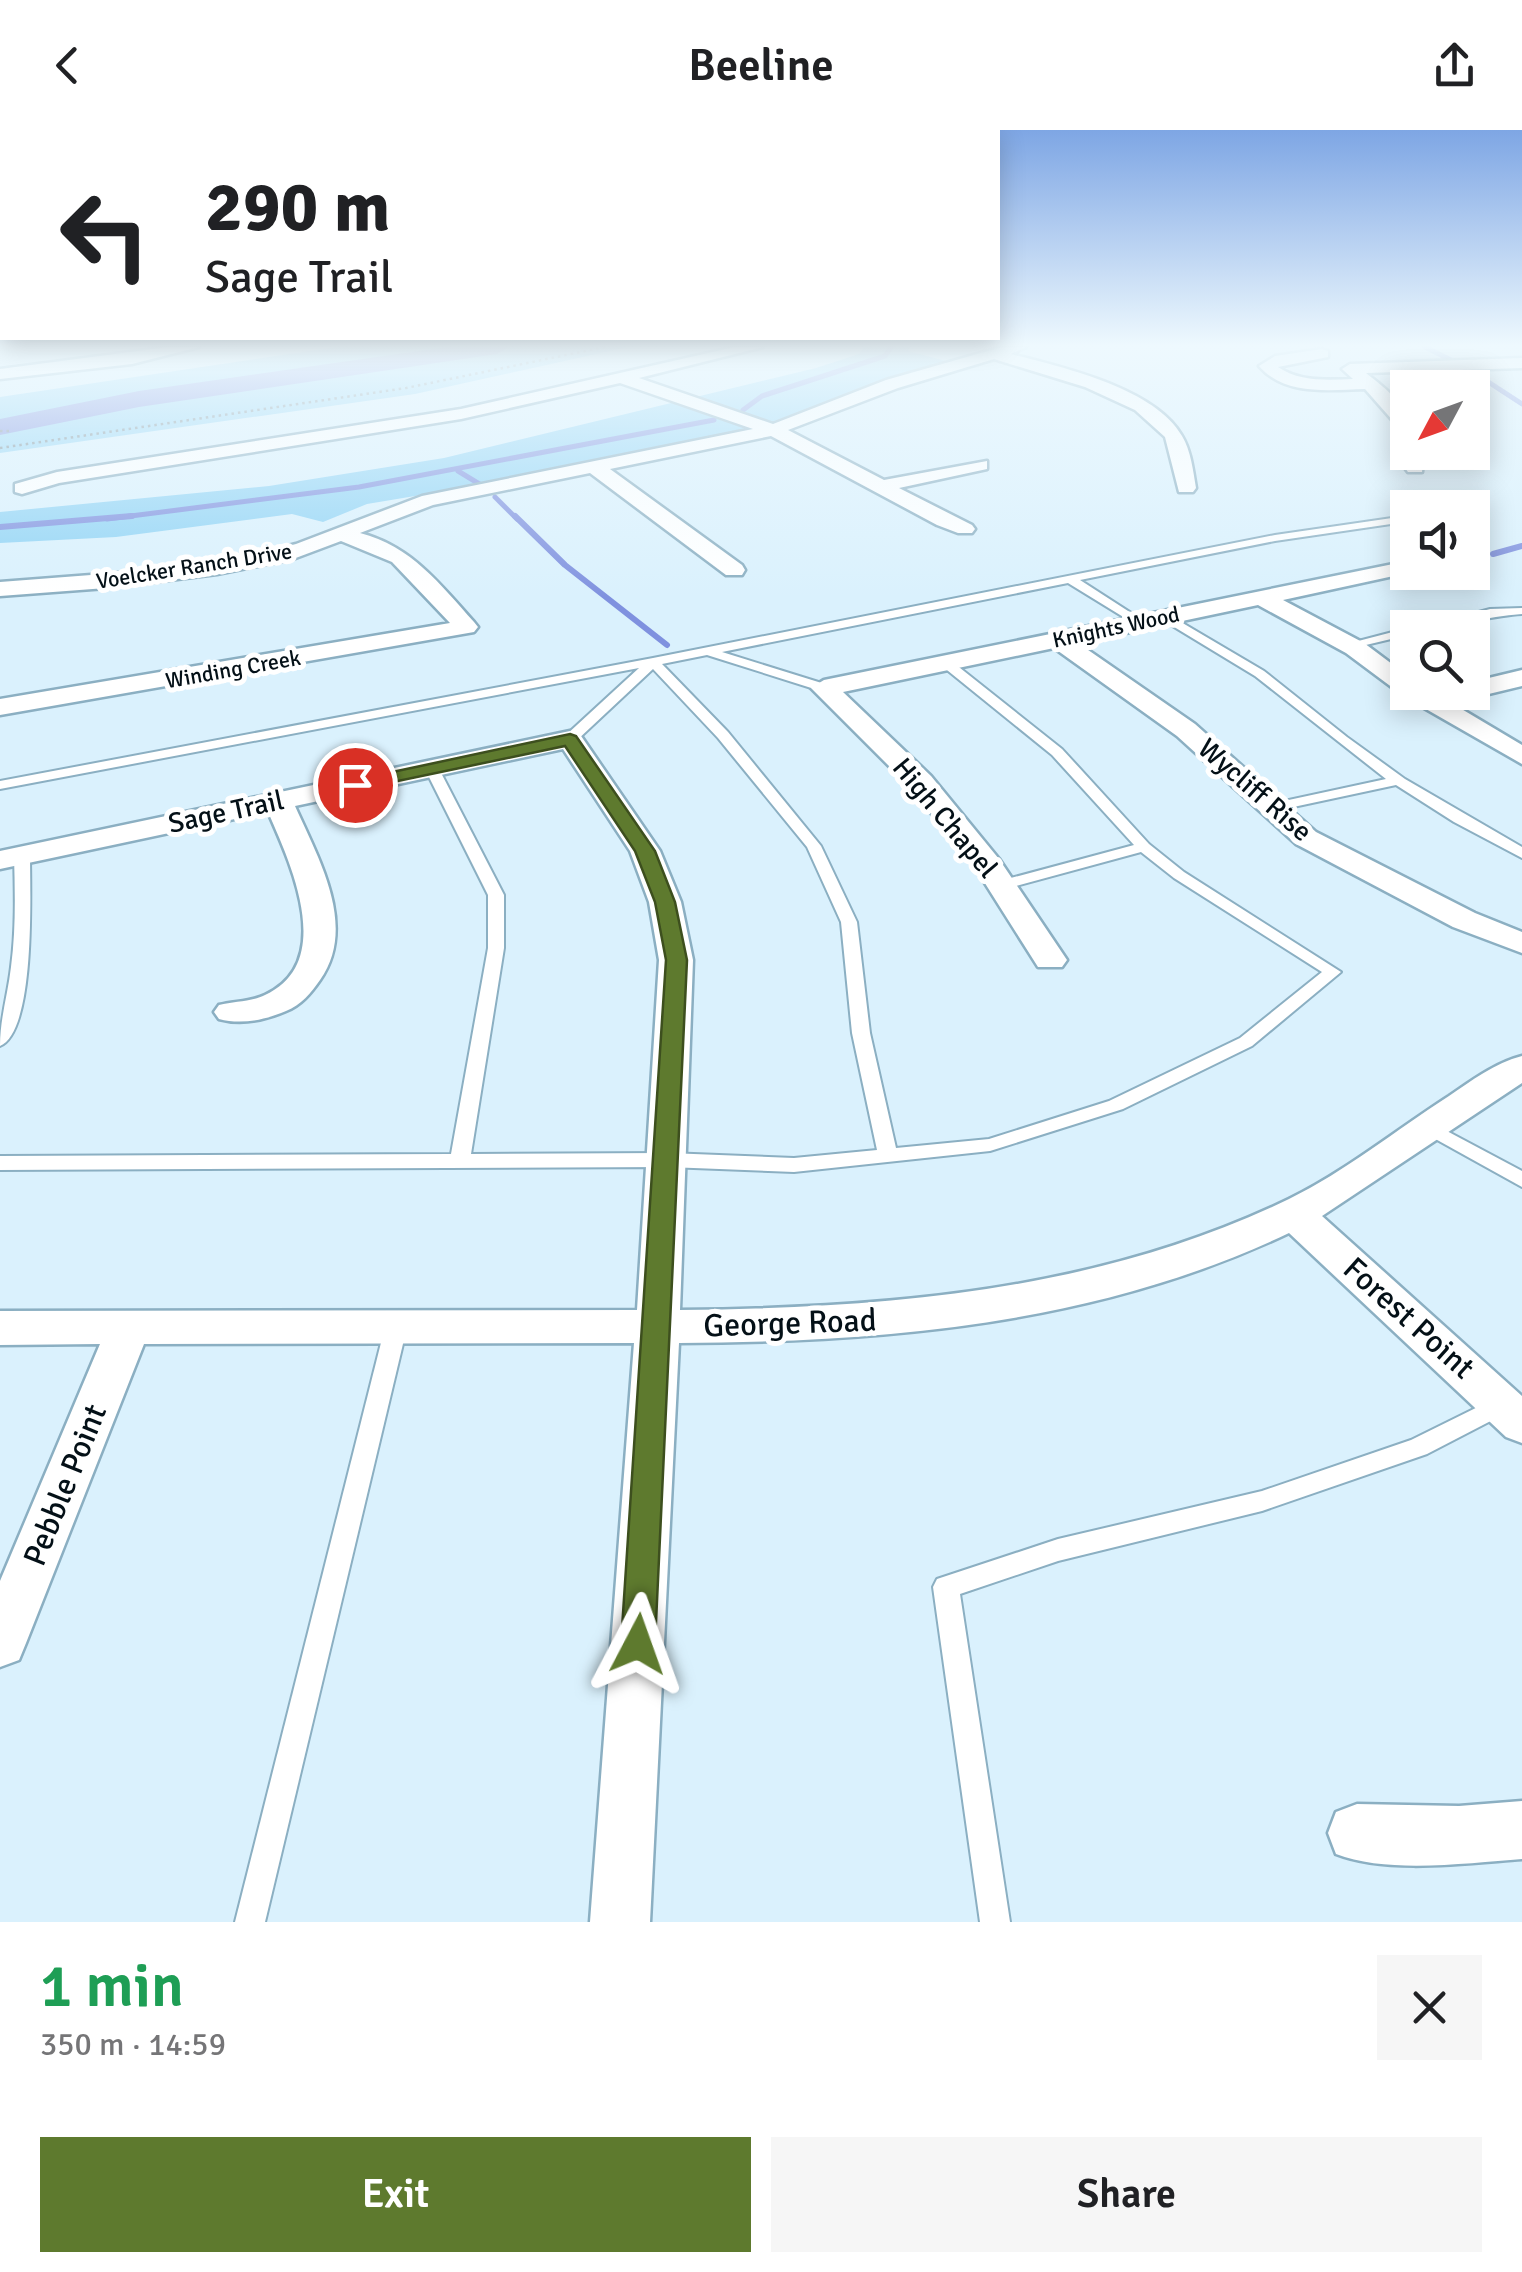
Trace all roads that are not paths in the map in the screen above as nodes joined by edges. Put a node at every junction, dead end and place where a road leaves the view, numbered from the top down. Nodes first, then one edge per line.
1 (356, 431) edge
2 (770, 431) edge
3 (774, 431) edge
4 (1169, 431) edge
5 (980, 465) dead end
6 (596, 468) junction
7 (878, 487) junction
8 (22, 488) dead end
9 (1186, 488) dead end
10 (1390, 521) edge
11 (966, 529) dead end
12 (343, 535) junction
13 (734, 570) dead end
14 (1390, 571) edge
15 (1072, 580) junction
16 (0, 589) edge
17 (1261, 597) junction
18 (1522, 611) edge
19 (1490, 612) edge
20 (1166, 617) junction
21 (1138, 622) junction
22 (1390, 636) edge
23 (1057, 640) junction
24 (1349, 645) junction
25 (706, 650) junction
26 (653, 662) junction
27 (946, 662) junction
28 (1390, 675) edge
29 (1522, 678) edge
30 (1490, 686) edge
31 (824, 688) junction
32 (0, 707) edge
33 (1443, 710) edge
34 (570, 740) junction
35 (1522, 756) edge
36 (432, 769) junction
37 (1399, 780) junction
38 (0, 785) edge
39 (278, 801) junction
40 (1270, 808) junction
41 (1144, 847) junction
42 (1522, 852) edge
43 (11, 857) edge
44 (1001, 885) junction
45 (1464, 920) junction
46 (1522, 943) edge
47 (1050, 960) dead end
48 (1522, 968) edge
49 (232, 1012) dead end
50 (0, 1040) edge
51 (1522, 1068) edge
52 (1428, 1127) junction
53 (888, 1155) junction
54 (460, 1160) junction
55 (668, 1160) junction
56 (0, 1163) edge
57 (1522, 1180) edge
58 (1293, 1213) junction
59 (658, 1326) junction
60 (129, 1327) junction
61 (396, 1327) junction
62 (0, 1328) edge
63 (1512, 1414) edge
64 (0, 1643) edge
65 (1522, 1830) edge
66 (1357, 1833) dead end
67 (250, 1922) edge
68 (620, 1922) edge
69 (996, 1922) edge

1 - 8 street
2 - 6 street, Voelcker Ranch Drive
3 - 7 street
4 - 9 street
5 - 7 street
6 - 12 street, Voelcker Ranch Drive
6 - 13 street
7 - 11 street
10 - 15 lane
12 - 16 street, Voelcker Ranch Drive
12 - 32 street, Winding Creek
14 - 17 street, Knights Wood
15 - 21 lane
15 - 25 lane
17 - 20 street, Knights Wood
17 - 24 street
18 - 19 lane
20 - 21 street, Knights Wood
20 - 37 lane
21 - 23 street, Knights Wood
22 - 24 lane
23 - 27 street, Knights Wood
23 - 40 street, Wycliff Rise
24 - 28 street
25 - 26 lane
25 - 31 lane
26 - 34 lane
26 - 38 lane
26 - 53 lane
27 - 31 street, Knights Wood
27 - 41 lane
29 - 30 street
31 - 44 street, High Chapel
33 - 35 street
34 - 36 street, Sage Trail
34 - 55 street
36 - 39 street, Sage Trail
36 - 54 lane
37 - 40 lane
37 - 42 lane
39 - 43 street, Sage Trail
39 - 49 street
40 - 45 street, Wycliff Rise
41 - 44 lane
41 - 53 lane
43 - 50 lane
44 - 47 street, High Chapel
45 - 46 street, Wycliff Rise
45 - 48 street, Wycliff Rise
51 - 52 street, George Road
52 - 57 lane
52 - 58 street, George Road
53 - 55 lane
54 - 55 lane
54 - 56 lane
55 - 59 street
58 - 59 street, George Road
58 - 63 street, Forest Point
59 - 61 street, George Road
59 - 68 street
60 - 61 street, George Road
60 - 62 street, George Road
60 - 64 street, Pebble Point
61 - 67 lane
63 - 69 lane
65 - 66 street

